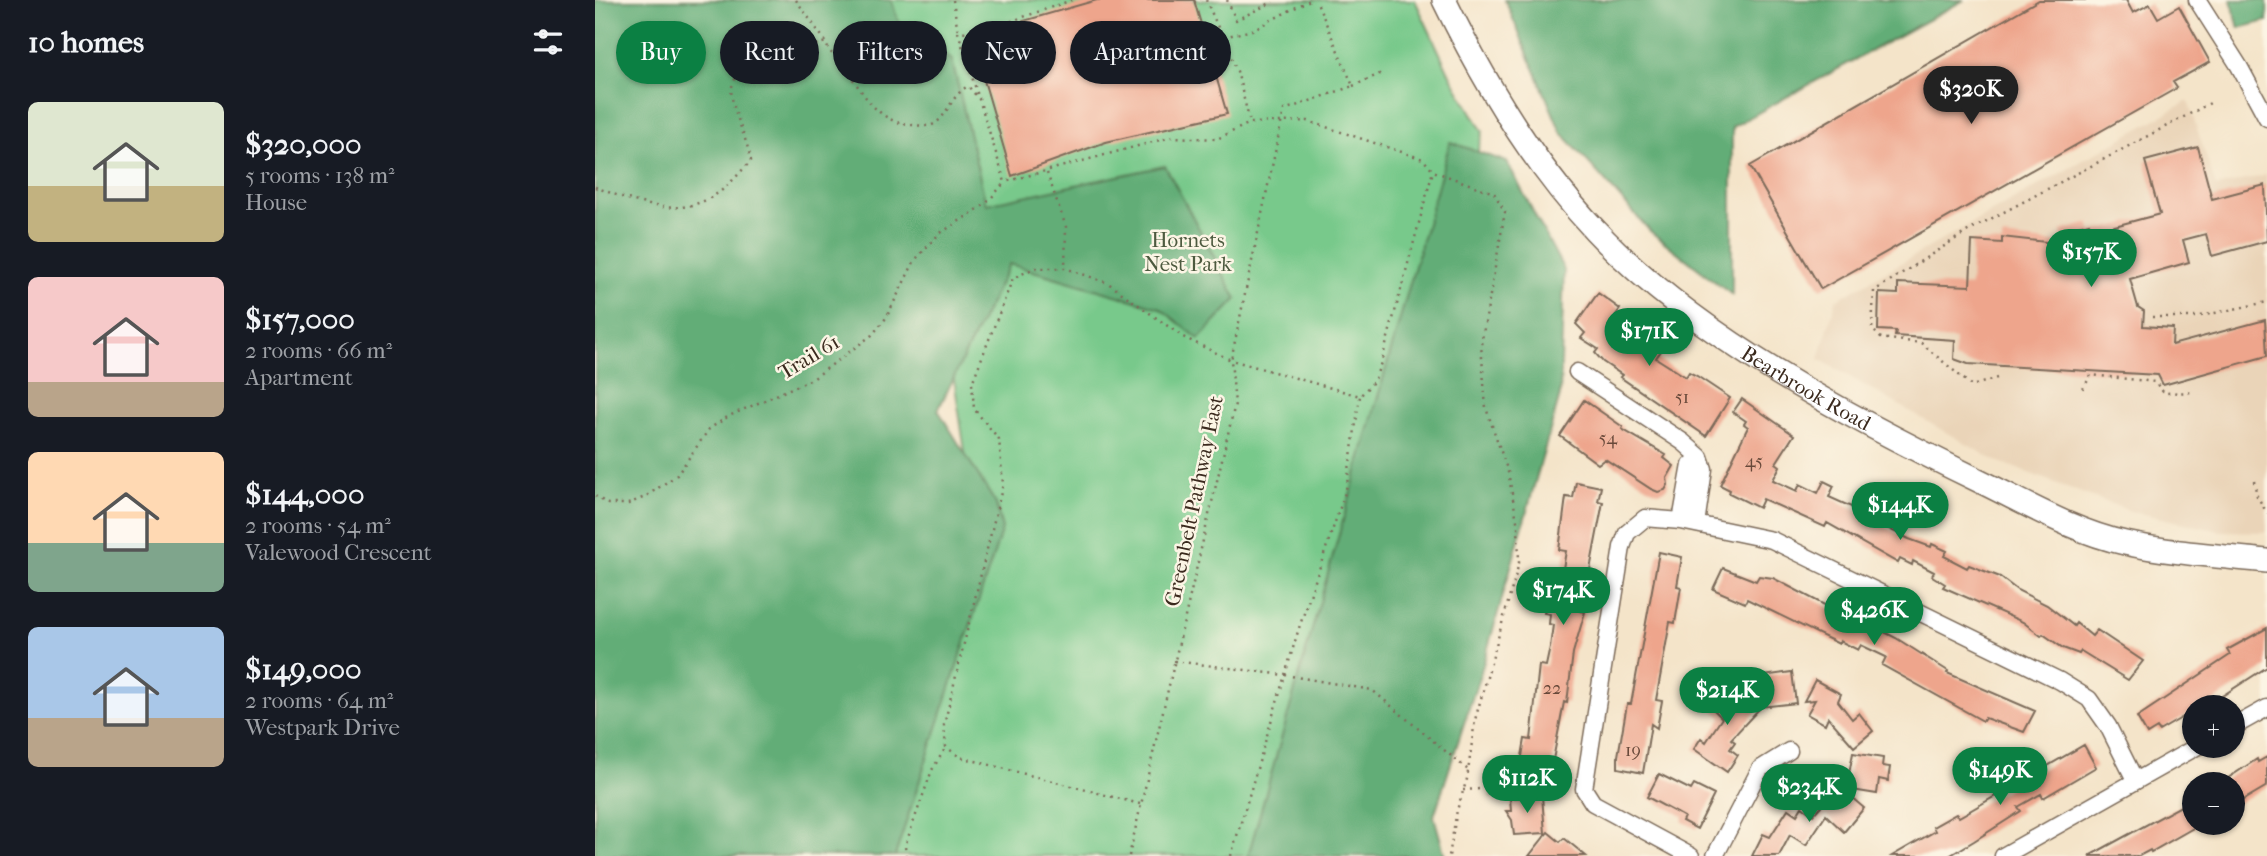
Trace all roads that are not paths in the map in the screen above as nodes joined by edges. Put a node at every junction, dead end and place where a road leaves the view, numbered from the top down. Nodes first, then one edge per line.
1 (1444, 0) edge
2 (2197, 0) edge
3 (2267, 118) edge
4 (1577, 372) dead end
5 (1688, 522) junction
6 (2267, 561) edge
7 (2267, 708) edge
8 (2245, 720) edge
9 (1789, 751) dead end
10 (2182, 754) edge
11 (2134, 780) junction
12 (1691, 856) edge
13 (1716, 856) edge
14 (2003, 856) edge

1 - 6 street, Bearbrook Road
2 - 3 street
4 - 5 street
5 - 11 street
5 - 12 street
7 - 8 street
9 - 13 street
10 - 11 street
11 - 14 street

